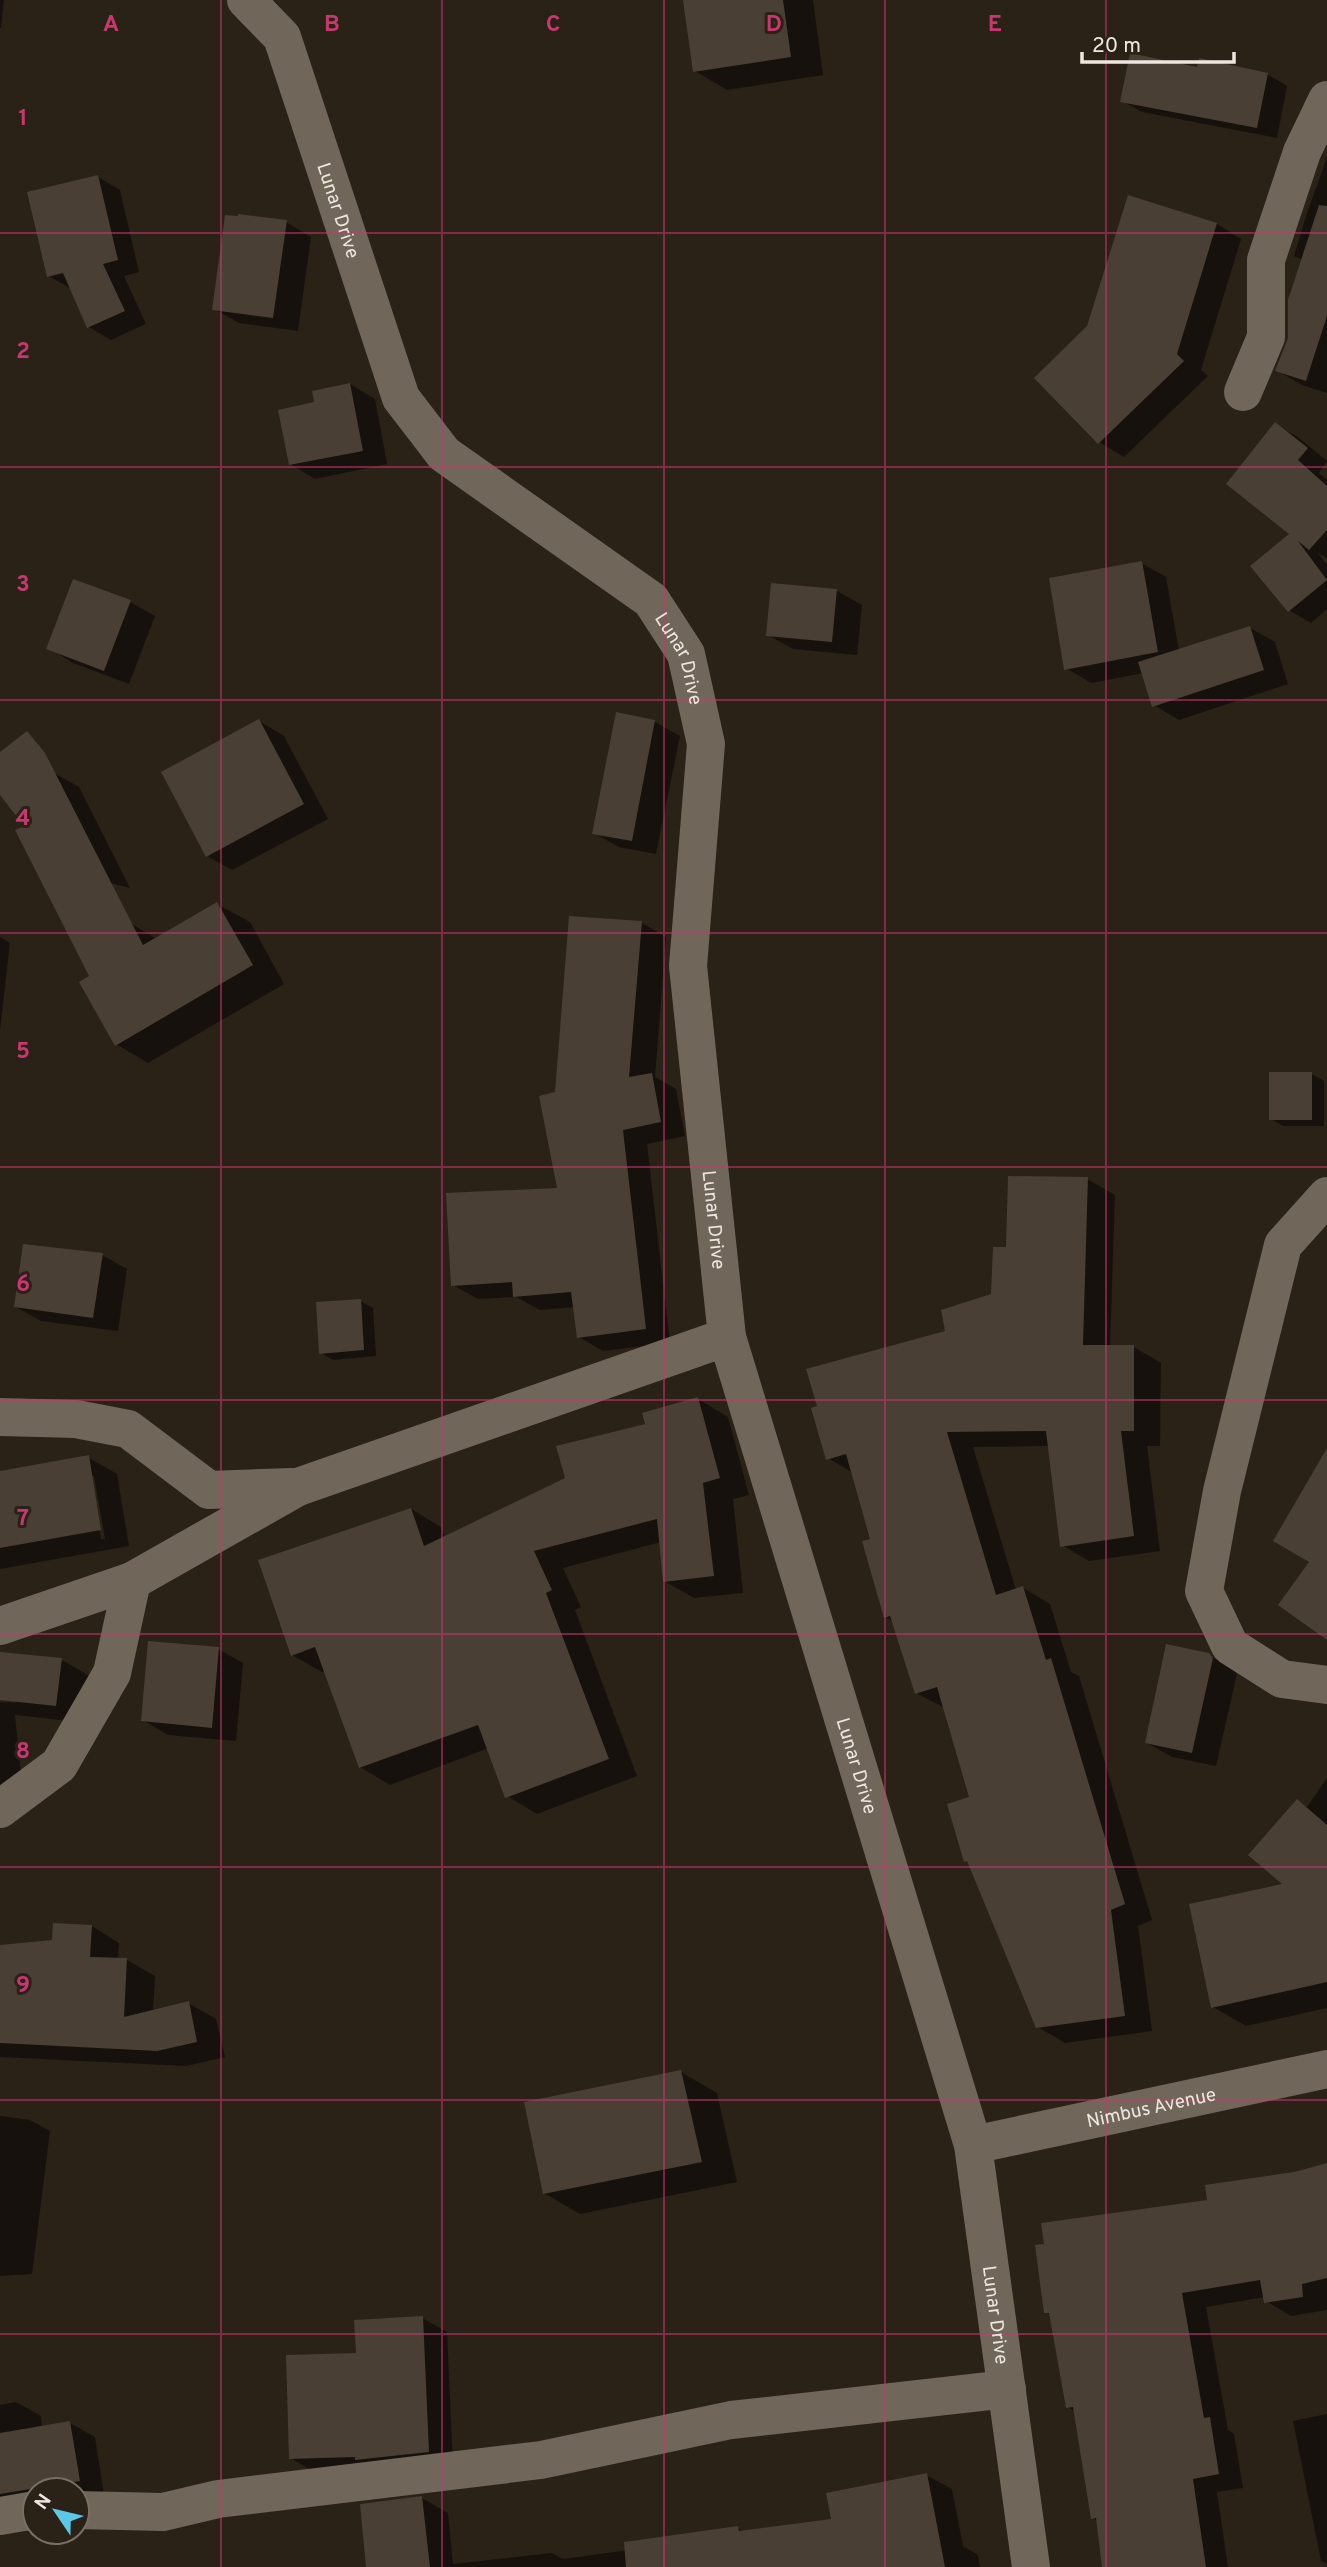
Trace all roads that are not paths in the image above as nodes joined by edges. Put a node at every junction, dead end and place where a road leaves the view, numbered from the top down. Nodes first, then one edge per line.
1 (246, 0) edge
2 (1327, 100) edge
3 (1243, 392) dead end
4 (1327, 1196) edge
5 (727, 1337) junction
6 (0, 1417) edge
7 (298, 1487) junction
8 (132, 1581) junction
9 (0, 1626) edge
10 (1327, 1685) edge
11 (0, 1809) edge
12 (1327, 2069) edge
13 (973, 2145) junction
14 (1007, 2389) junction
15 (91, 2510) edge
16 (21, 2512) edge
17 (0, 2516) edge
18 (1031, 2567) edge

1 - 5 street, Lunar Drive
2 - 3 street
4 - 10 street
5 - 7 street
5 - 13 street, Lunar Drive
6 - 7 street
7 - 8 street
8 - 9 street
8 - 11 street
12 - 13 street, Nimbus Avenue
13 - 14 street, Lunar Drive
14 - 15 street
14 - 18 street, Lunar Drive
16 - 17 street

